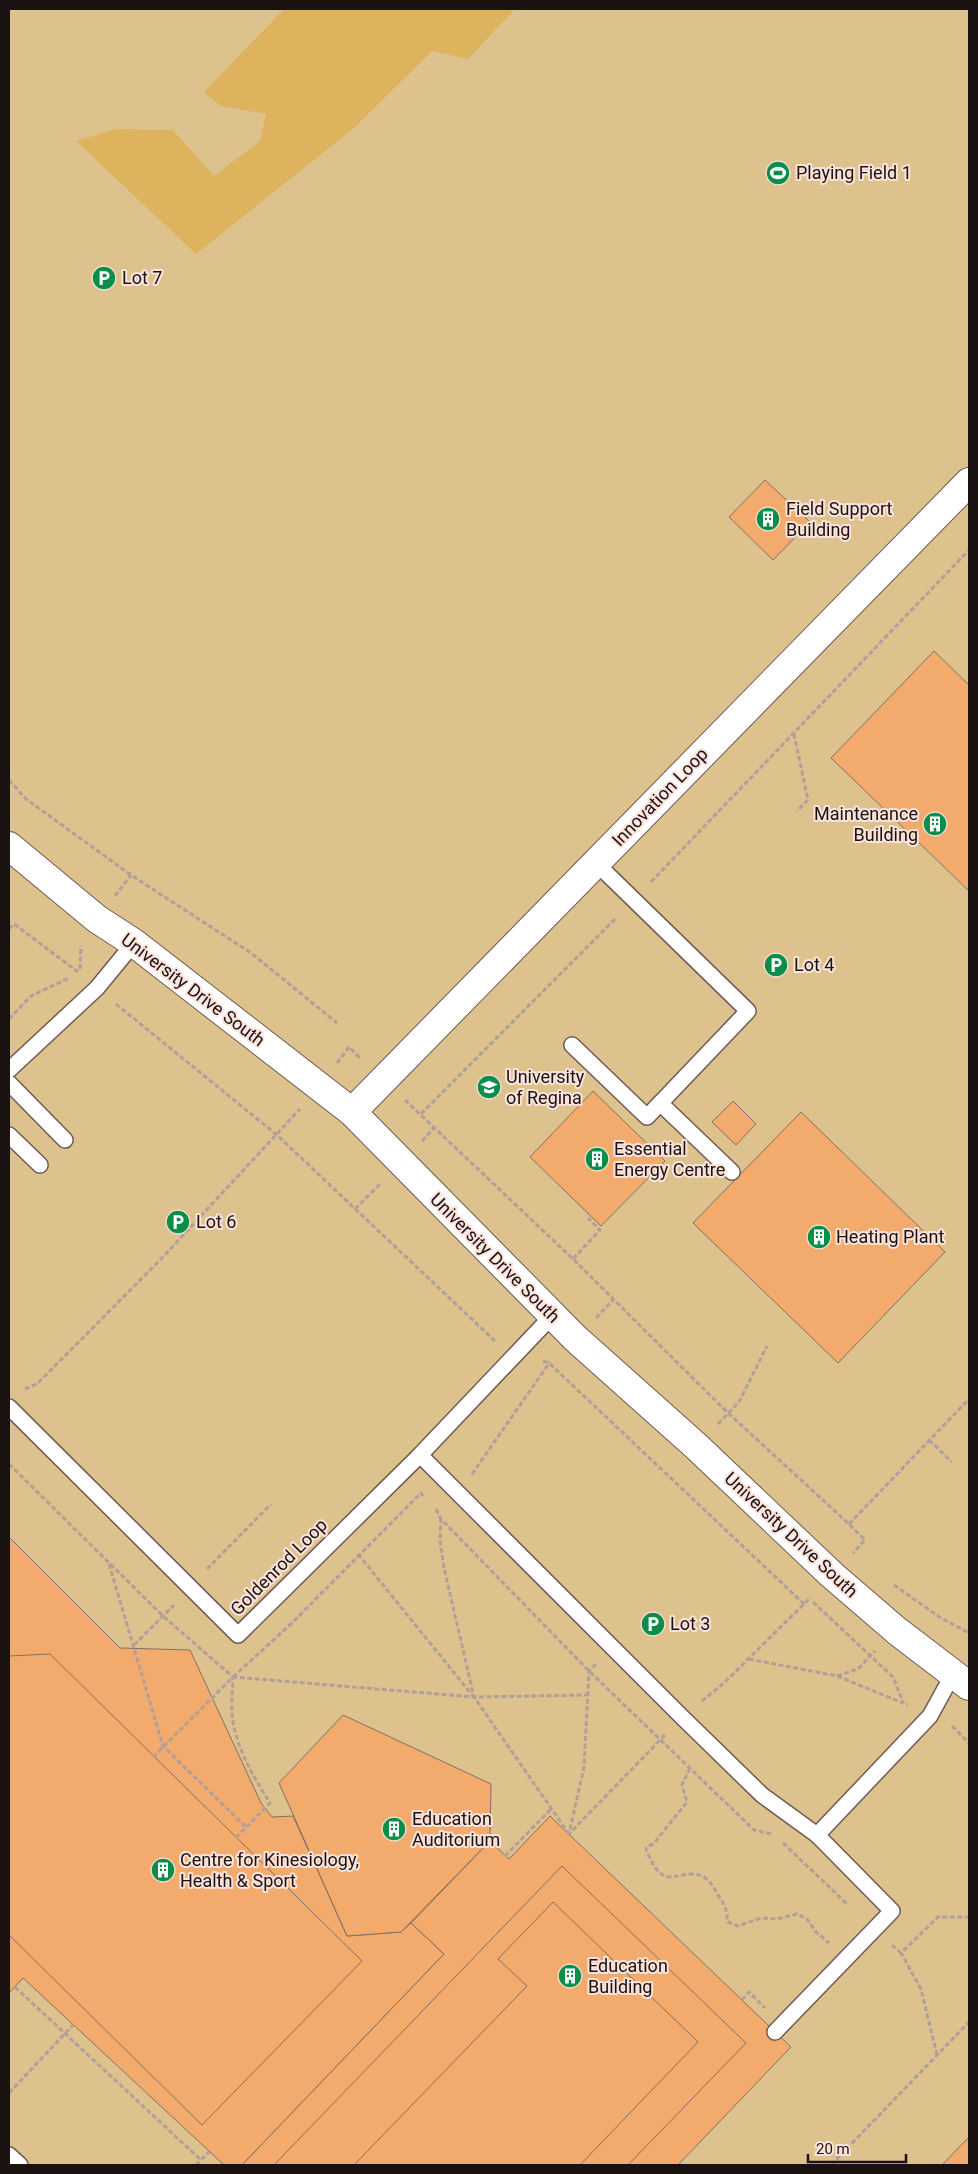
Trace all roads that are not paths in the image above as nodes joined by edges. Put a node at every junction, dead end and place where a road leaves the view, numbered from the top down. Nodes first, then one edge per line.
1 (969, 482) edge
2 (9, 846) edge
3 (596, 863) junction
4 (134, 943) junction
5 (572, 1045) dead end
6 (9, 1070) edge
7 (9, 1082) edge
8 (660, 1103) junction
9 (352, 1112) junction
10 (9, 1135) edge
11 (65, 1140) dead end
12 (40, 1165) dead end
13 (732, 1172) dead end
14 (552, 1316) junction
15 (9, 1407) edge
16 (420, 1455) junction
17 (961, 1680) edge
18 (817, 1836) junction
19 (778, 2028) road end
20 (9, 2155) edge
21 (20, 2165) edge

1 - 3 street, Innovation Loop
2 - 4 street, University Drive South
3 - 8 lane
3 - 9 street, Innovation Loop
4 - 6 lane
4 - 9 street, University Drive South
5 - 8 lane
7 - 11 lane
8 - 13 lane
9 - 14 street, University Drive South
10 - 12 lane
14 - 16 lane, Goldenrod Loop
14 - 17 street, University Drive South
15 - 16 lane, Goldenrod Loop
16 - 18 lane
17 - 18 lane
18 - 19 lane
20 - 21 lane

